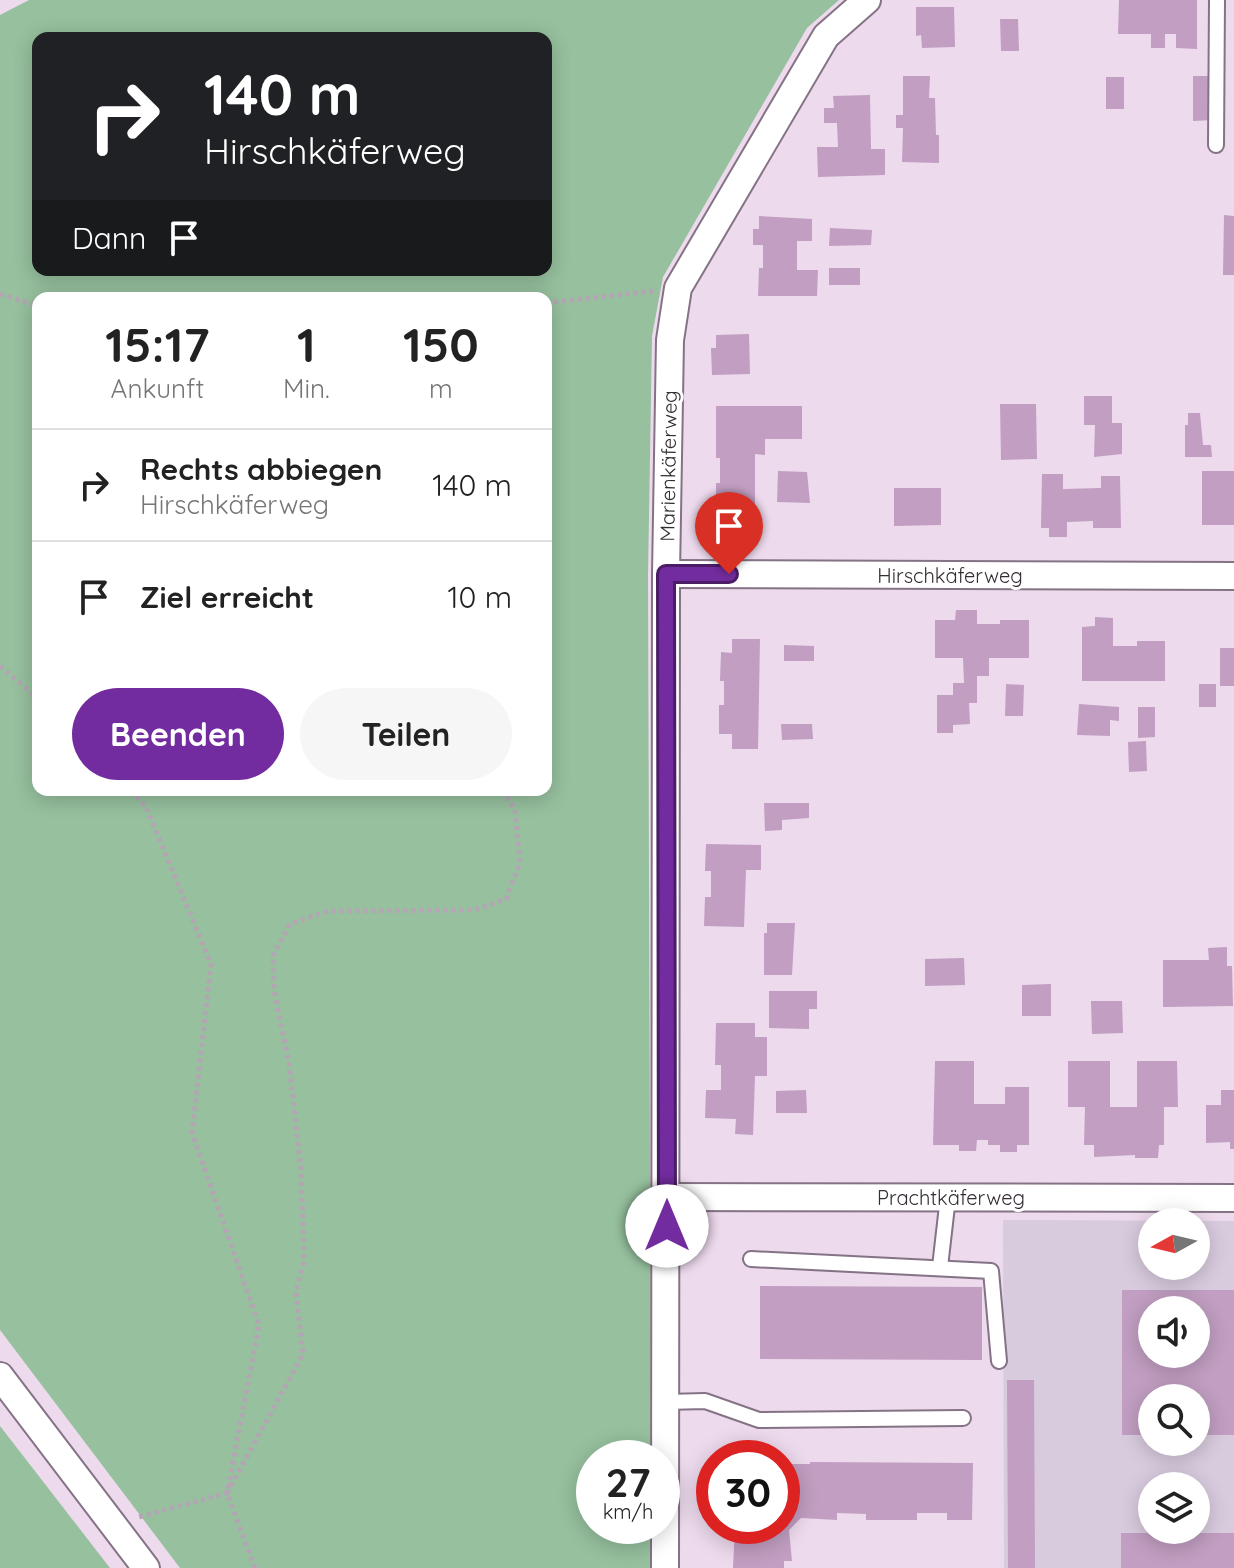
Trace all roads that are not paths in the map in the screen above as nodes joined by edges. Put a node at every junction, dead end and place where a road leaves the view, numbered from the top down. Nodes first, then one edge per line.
1 (867, 0) edge
2 (1217, 0) edge
3 (1216, 145) dead end
4 (666, 574) junction
5 (1234, 576) edge
6 (667, 1197) junction
7 (948, 1197) junction
8 (1234, 1198) edge
9 (751, 1259) dead end
10 (940, 1267) junction
11 (999, 1361) dead end
12 (0, 1376) edge
13 (666, 1402) junction
14 (963, 1418) dead end
15 (146, 1568) edge
16 (665, 1568) edge

1 - 4 street, Marienkäferweg
2 - 3 lane
4 - 5 street, Hirschkäferweg
4 - 6 street, Marienkäferweg
6 - 7 street, Prachtkäferweg
6 - 13 street, Marienkäferweg
7 - 8 street, Prachtkäferweg
7 - 10 lane
9 - 10 lane
10 - 11 lane
12 - 15 street
13 - 14 lane
13 - 16 street, Marienkäferweg

